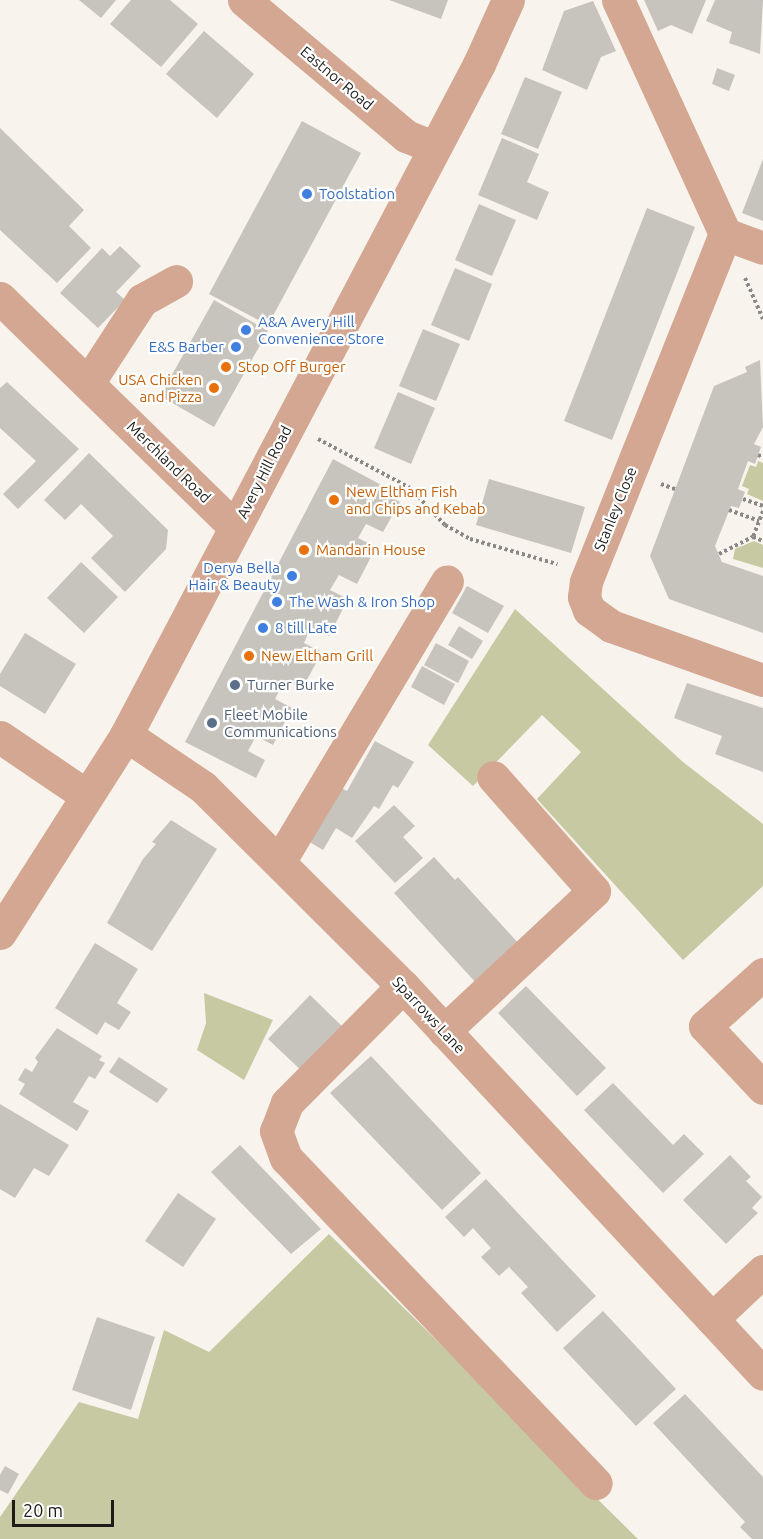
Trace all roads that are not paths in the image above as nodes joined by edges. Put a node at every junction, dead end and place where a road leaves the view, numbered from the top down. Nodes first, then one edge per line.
1 (244, 0) edge
2 (508, 0) edge
3 (618, 0) edge
4 (435, 148) junction
5 (725, 234) junction
6 (763, 248) edge
7 (176, 281) dead end
8 (0, 298) edge
9 (88, 383) junction
10 (236, 527) junction
11 (447, 581) dead end
12 (763, 680) edge
13 (126, 735) junction
14 (0, 737) edge
15 (493, 777) dead end
16 (87, 796) junction
17 (279, 862) junction
18 (0, 933) edge
19 (763, 974) edge
20 (403, 986) junction
21 (444, 1031) junction
22 (763, 1088) edge
23 (763, 1272) edge
24 (712, 1319) junction
25 (763, 1374) edge
26 (596, 1483) dead end

1 - 4 street, Eastnor Road
2 - 4 street, Avery Hill Road
3 - 5 street
4 - 10 street, Avery Hill Road
5 - 6 street
5 - 12 street, Stanley Close
7 - 9 street
8 - 9 street, Merchland Road
9 - 10 street, Merchland Road
10 - 13 street, Avery Hill Road
11 - 17 street
13 - 16 street, Avery Hill Road
13 - 17 street, Sparrows Lane
14 - 16 street
15 - 21 street
16 - 18 street, Avery Hill Road
17 - 20 street, Sparrows Lane
19 - 22 street
20 - 21 street, Sparrows Lane
20 - 26 street
21 - 24 street, Sparrows Lane
23 - 24 street
24 - 25 street, Sparrows Lane

